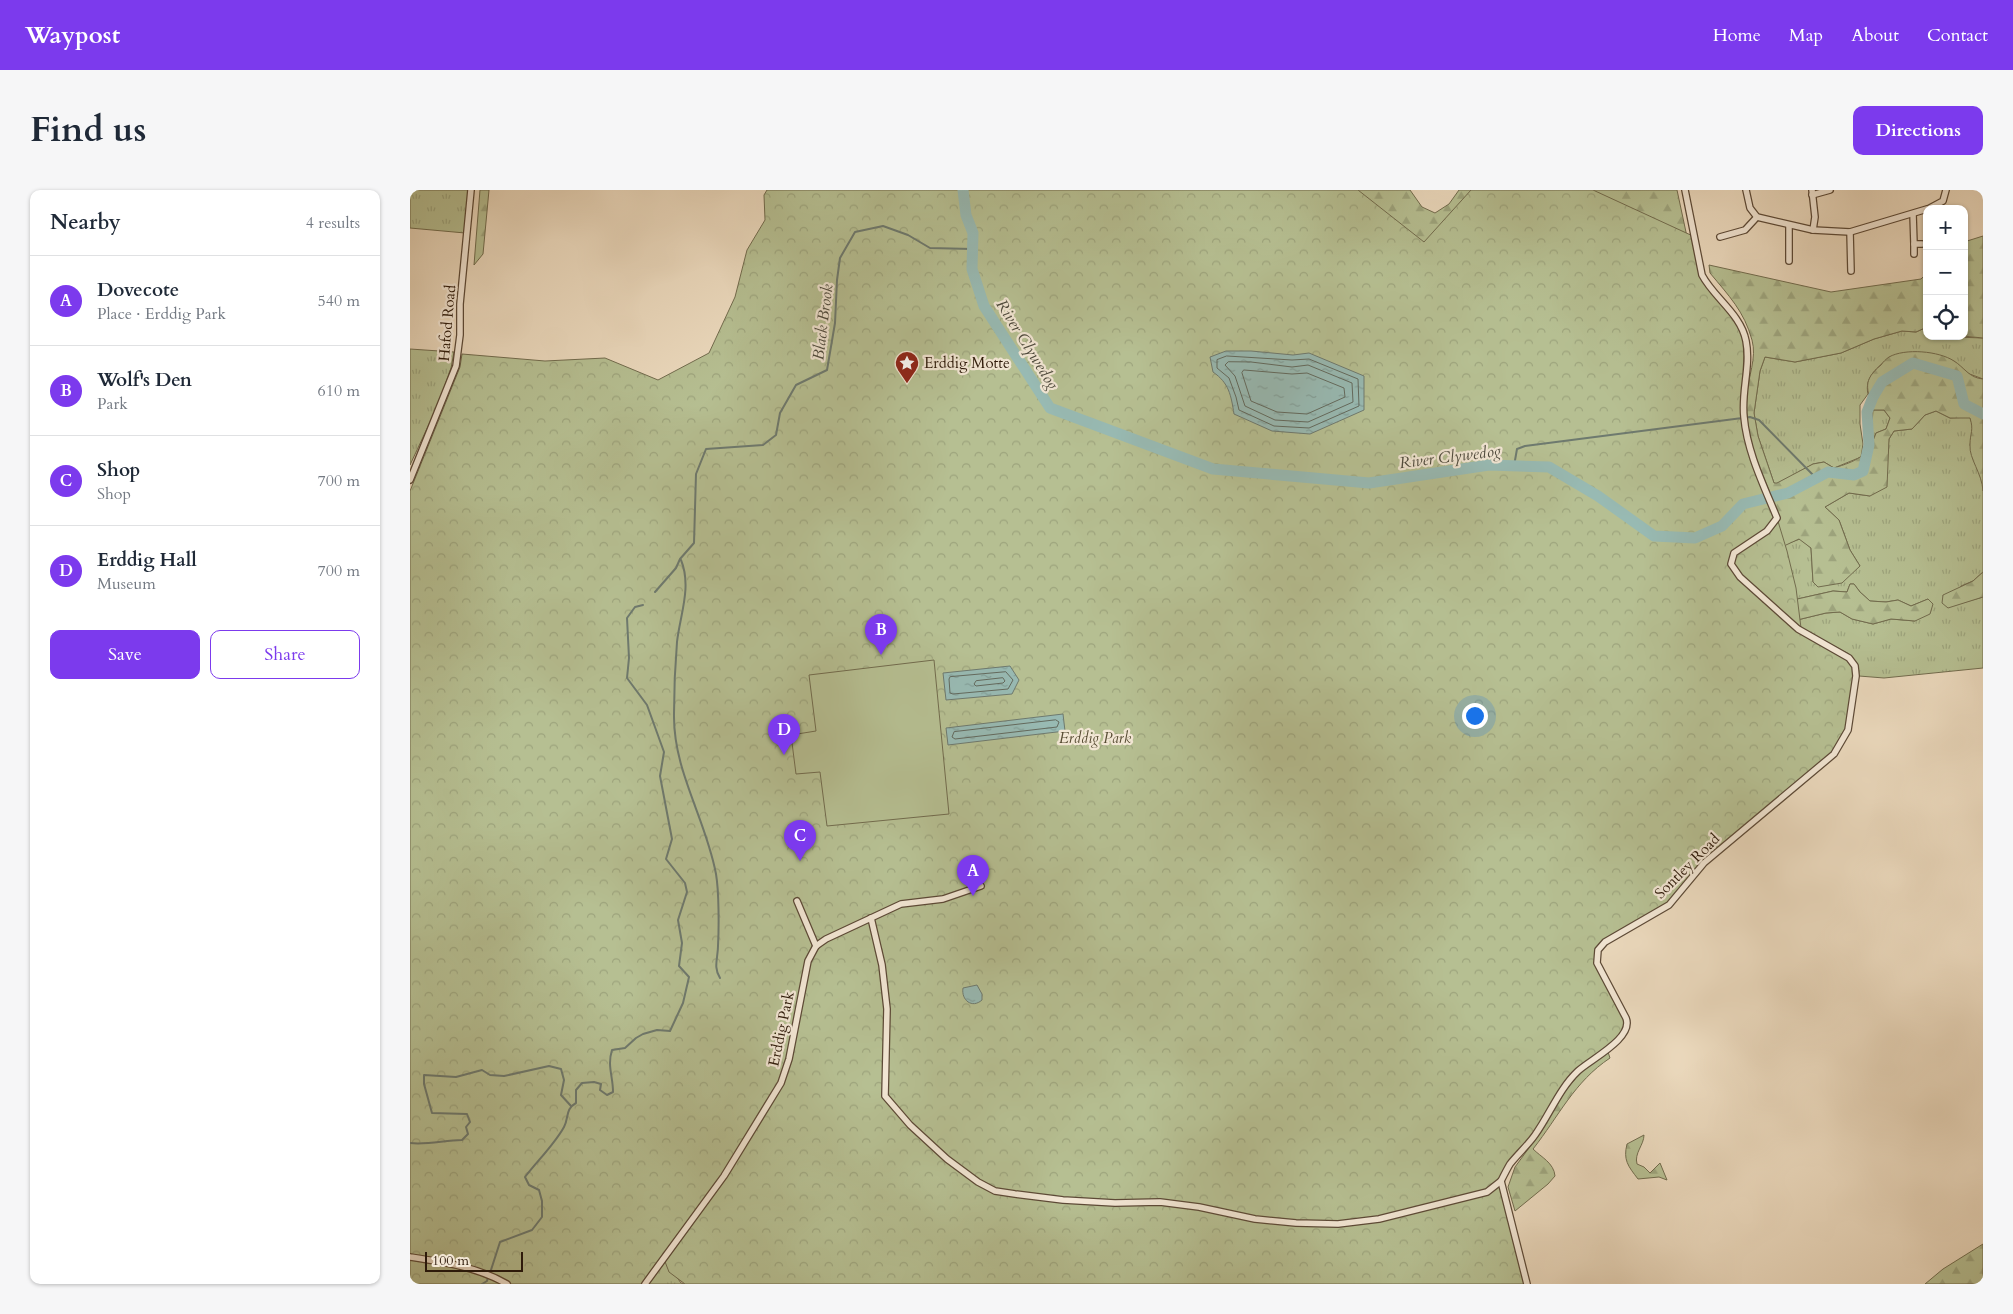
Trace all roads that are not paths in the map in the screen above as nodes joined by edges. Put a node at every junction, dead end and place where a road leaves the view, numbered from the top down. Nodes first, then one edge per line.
1 (471, 190) edge
2 (1685, 190) edge
3 (1746, 190) edge
4 (1830, 190) edge
5 (1946, 190) edge
6 (1812, 192) edge
7 (1936, 205) edge
8 (1923, 211) edge
9 (1913, 214) junction
10 (1757, 217) junction
11 (1790, 225) junction
12 (1813, 230) junction
13 (1850, 232) junction
14 (1720, 237) dead end
15 (1914, 244) junction
16 (1922, 244) dead end
17 (1914, 254) dead end
18 (1789, 261) dead end
19 (1851, 270) dead end
20 (410, 480) edge
21 (981, 886) dead end
22 (797, 901) dead end
23 (871, 918) junction
24 (816, 946) junction
25 (1501, 1181) junction
26 (410, 1257) edge
27 (507, 1284) edge
28 (645, 1284) edge
29 (1527, 1284) edge

1 - 20 street, Hafod Road
2 - 25 street, Sontley Road
3 - 10 street
4 - 6 street
5 - 7 street
6 - 12 street
8 - 9 street
9 - 13 street
9 - 15 street
10 - 11 street
10 - 14 street
11 - 12 street
11 - 18 street
12 - 13 street
13 - 19 street
15 - 16 street
15 - 17 street
21 - 23 street
22 - 24 street
23 - 24 street
23 - 25 street
24 - 28 street, Erddig Park
25 - 29 street
26 - 27 street

